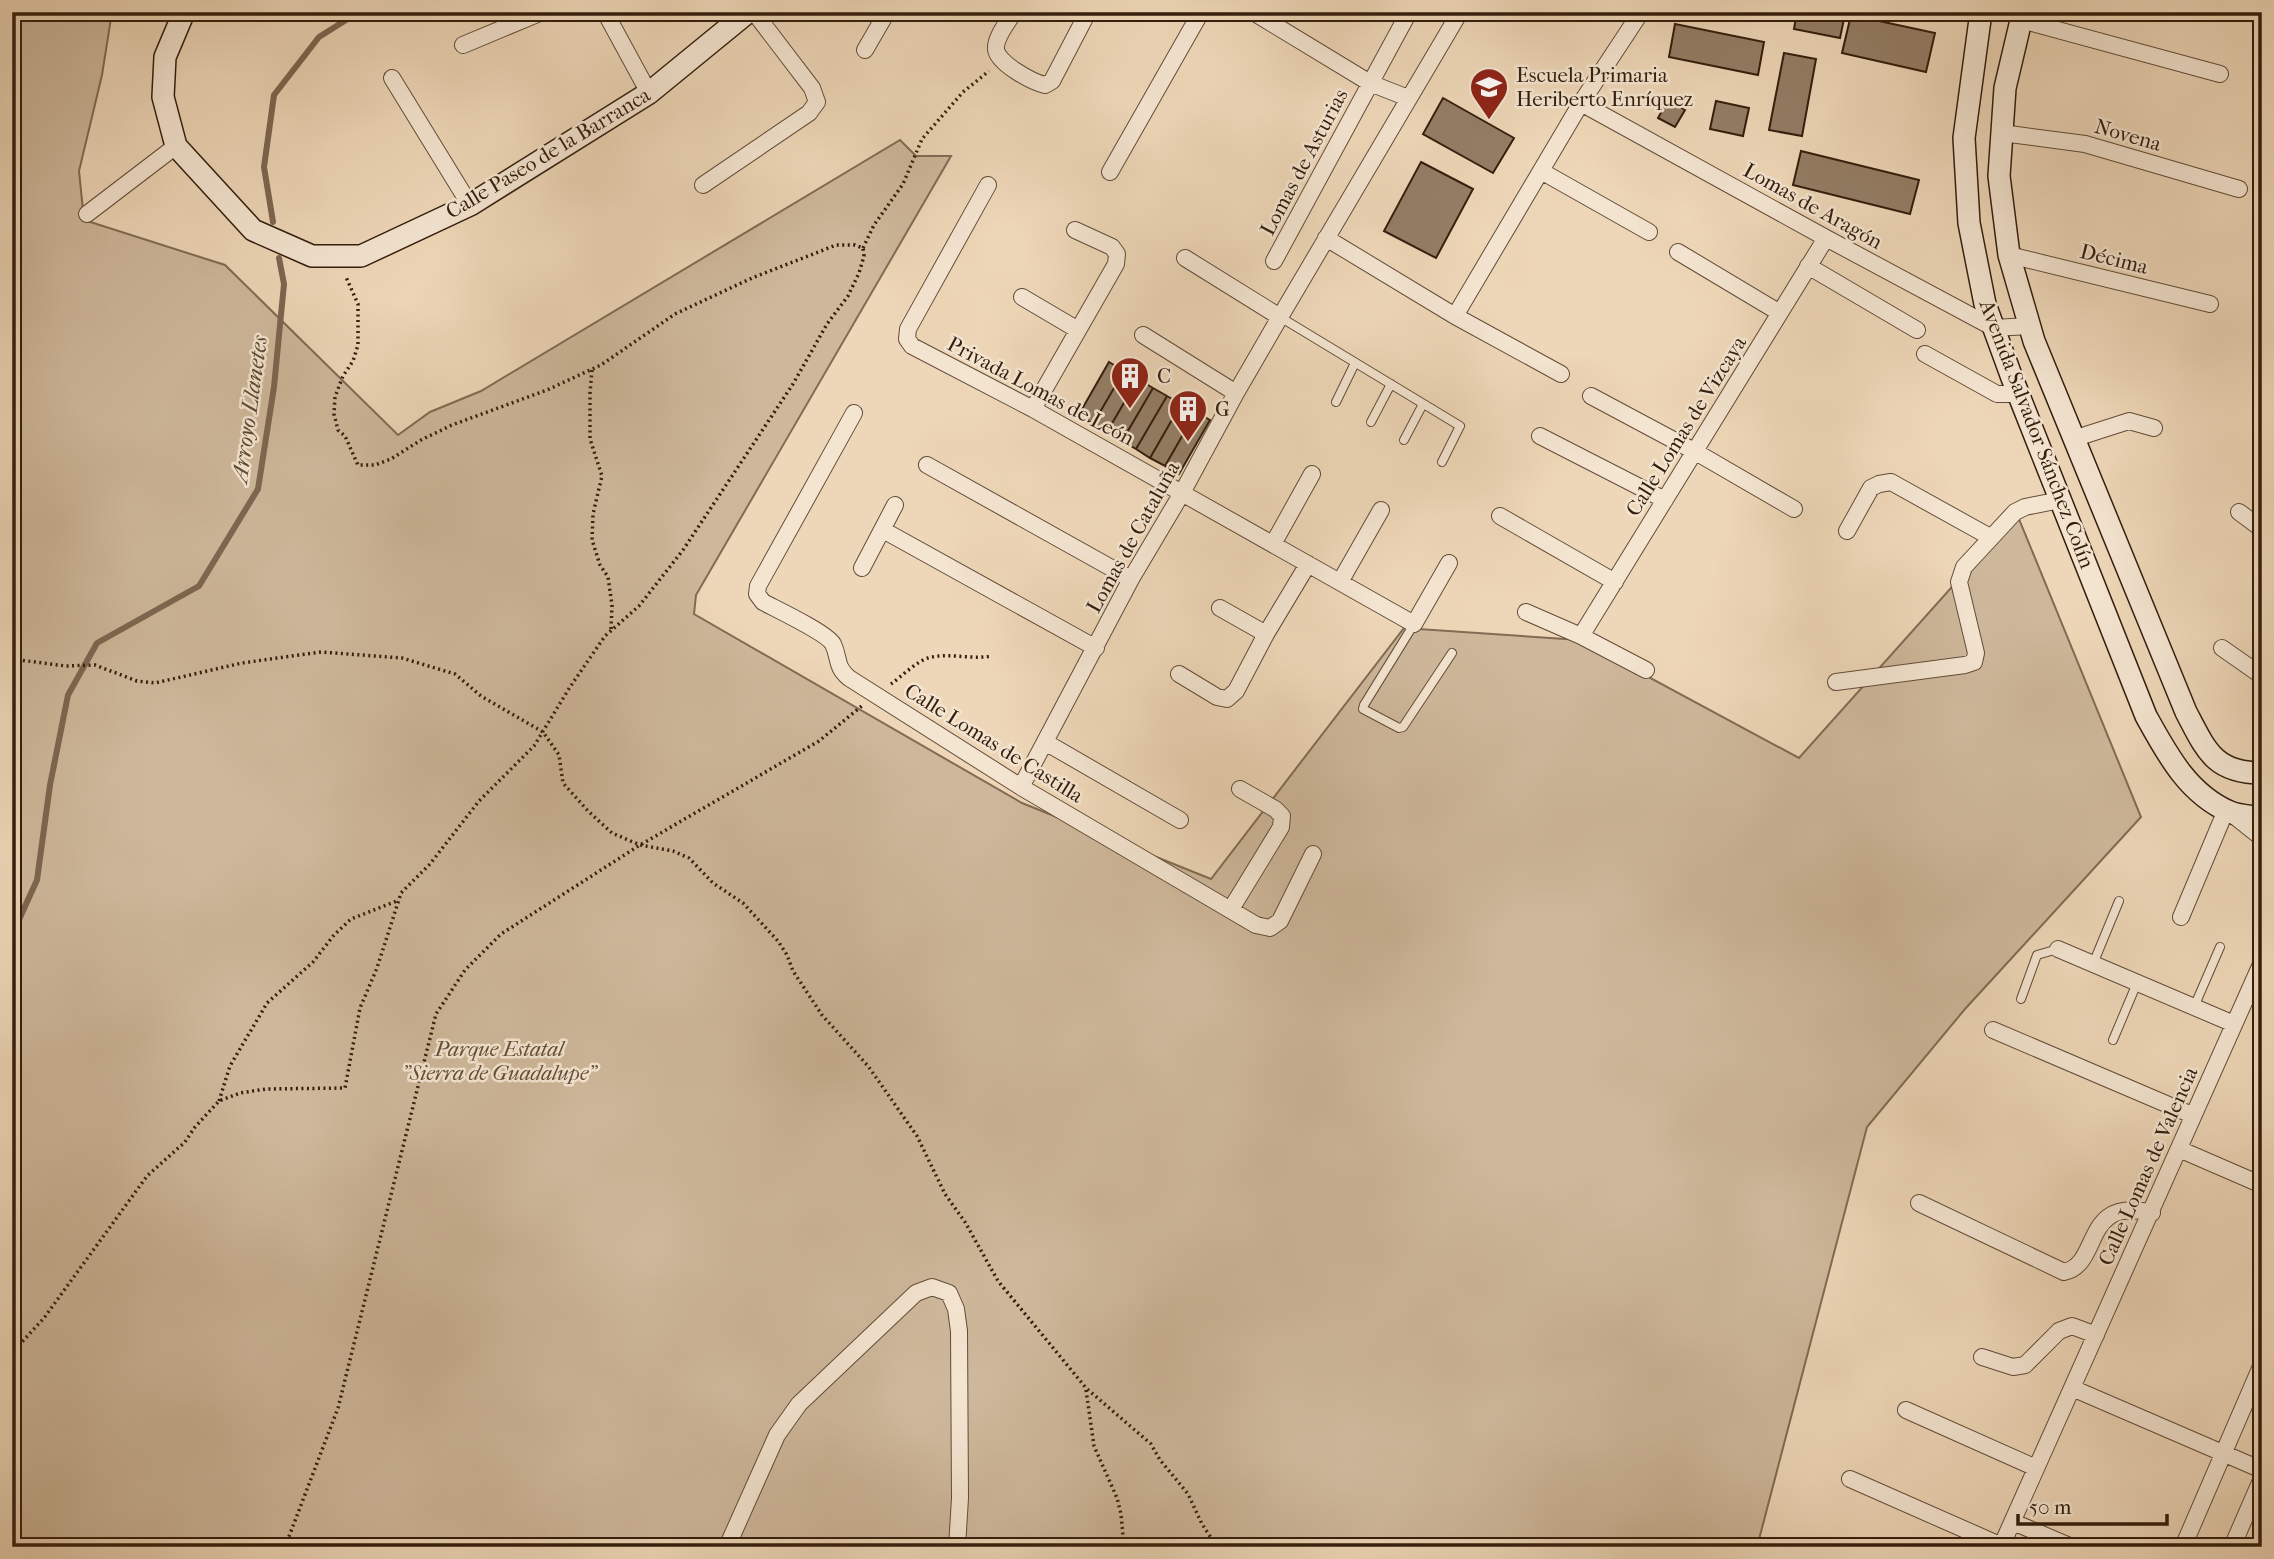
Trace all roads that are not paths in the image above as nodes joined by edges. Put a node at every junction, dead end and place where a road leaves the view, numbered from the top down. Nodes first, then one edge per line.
1 (184, 12) edge
2 (542, 12) edge
3 (605, 12) edge
4 (748, 12) edge
5 (754, 12) edge
6 (887, 12) edge
7 (1014, 12) edge
8 (1088, 12) edge
9 (1201, 12) edge
10 (1253, 12) edge
11 (1409, 12) edge
12 (1460, 12) edge
13 (1641, 12) edge
14 (1981, 12) edge
15 (2022, 16) edge
16 (1283, 20) edge
17 (463, 45) dead end
18 (865, 50) dead end
19 (2220, 74) dead end
20 (392, 78) dead end
21 (1370, 83) junction
22 (649, 93) junction
23 (1408, 98) junction
24 (1581, 103) junction
25 (2002, 133) junction
26 (176, 146) junction
27 (1110, 172) dead end
28 (1541, 172) junction
29 (703, 185) dead end
30 (988, 185) dead end
31 (2239, 189) dead end
32 (470, 205) junction
33 (87, 214) dead end
34 (1075, 230) dead end
35 (1649, 232) dead end
36 (1326, 238) junction
37 (1826, 238) junction
38 (1678, 251) dead end
39 (2009, 256) junction
40 (1185, 258) dead end
41 (1274, 261) dead end
42 (1808, 266) junction
43 (1022, 297) dead end
44 (2210, 304) dead end
45 (1780, 313) junction
46 (1455, 316) junction
47 (1280, 317) junction
48 (2029, 326) junction
49 (1994, 328) junction
50 (1077, 330) junction
51 (1917, 330) dead end
52 (1143, 335) dead end
53 (1925, 354) dead end
54 (1355, 363) junction
55 (1562, 374) dead end
56 (1391, 384) junction
57 (1236, 393) junction
58 (2018, 394) junction
59 (1591, 396) dead end
60 (1336, 402) dead end
61 (1423, 404) junction
62 (1033, 409) junction
63 (854, 413) dead end
64 (1371, 422) dead end
65 (2154, 428) dead end
66 (1540, 436) dead end
67 (2073, 439) junction
68 (1404, 440) dead end
69 (1695, 451) junction
70 (1442, 462) dead end
71 (927, 465) dead end
72 (1312, 474) dead end
73 (1182, 493) junction
74 (1665, 500) junction
75 (2060, 500) junction
76 (895, 505) dead end
77 (1381, 509) dead end
78 (1794, 509) dead end
79 (2239, 512) dead end
80 (1500, 516) dead end
81 (2262, 529) edge
82 (883, 530) junction
83 (1847, 531) dead end
84 (1990, 537) junction
85 (2115, 540) junction
86 (1273, 544) junction
87 (2081, 552) junction
88 (1449, 563) dead end
89 (1308, 564) junction
90 (862, 568) dead end
91 (1131, 579) junction
92 (1340, 582) junction
93 (1615, 582) junction
94 (1220, 608) dead end
95 (1526, 612) dead end
96 (1414, 624) junction
97 (1266, 634) junction
98 (1581, 636) junction
99 (1096, 648) junction
100 (2222, 648) dead end
101 (1452, 653) dead end
102 (1646, 670) dead end
103 (1179, 674) dead end
104 (2262, 676) edge
105 (1836, 682) dead end
106 (1045, 743) junction
107 (2252, 773) edge
108 (1021, 787) junction
109 (1240, 789) dead end
110 (2229, 812) junction
111 (2262, 818) edge
112 (1180, 820) dead end
113 (2262, 838) edge
114 (1313, 855) dead end
115 (2119, 901) dead end
116 (1230, 909) junction
117 (2181, 917) dead end
118 (2220, 947) dead end
119 (2057, 949) joint
120 (2093, 964) junction
121 (2260, 969) edge
122 (2137, 983) junction
123 (2021, 999) dead end
124 (2194, 1007) junction
125 (2234, 1024) junction
126 (1993, 1030) dead end
127 (2113, 1040) dead end
128 (2192, 1115) junction
129 (2179, 1149) junction
130 (2262, 1185) edge
131 (1919, 1203) dead end
132 (2151, 1213) junction
133 (2096, 1335) junction
134 (1982, 1357) dead end
135 (2262, 1364) edge
136 (2072, 1388) junction
137 (1906, 1410) dead end
138 (2225, 1453) junction
139 (2036, 1468) junction
140 (2262, 1469) edge
141 (2262, 1478) edge
142 (1850, 1479) dead end
143 (2013, 1522) junction
144 (727, 1547) edge
145 (957, 1547) edge
146 (2002, 1547) edge
147 (2072, 1547) edge
148 (2183, 1547) edge
149 (2232, 1547) edge

1 - 26 street, Calle Paseo de la Barranca
2 - 17 street
3 - 22 street
4 - 22 street, Calle Paseo de la Barranca
5 - 29 street
6 - 18 street
7 - 8 street
9 - 27 street
10 - 16 street, Lomas de Asturias
11 - 21 street, Lomas de Asturias
12 - 23 street, Lomas de Cataluña
13 - 24 street
14 - 49 street, Avenida Salvador Sánchez Colín
15 - 19 street
15 - 25 street, Avenida Salvador Sánchez Colín
16 - 21 street, Lomas de Asturias
20 - 32 street
21 - 23 street, Lomas de Asturias
21 - 41 street, Lomas de Asturias
22 - 32 street, Calle Paseo de la Barranca
23 - 36 street, Lomas de Cataluña
24 - 28 street
24 - 37 street, Lomas de Aragón
25 - 31 street, Novena
25 - 39 street, Avenida Salvador Sánchez Colín
26 - 32 street, Calle Paseo de la Barranca
26 - 33 street
28 - 35 street
28 - 46 street
30 - 62 street, Privada Lomas de León
34 - 50 street
36 - 46 street
36 - 47 street, Lomas de Cataluña
37 - 42 street, Calle Lomas de Vizcaya
37 - 49 street, Lomas de Aragón
38 - 45 street
39 - 44 street, Décima
39 - 48 street, Avenida Salvador Sánchez Colín
40 - 47 street
42 - 45 street, Calle Lomas de Vizcaya
42 - 51 street
43 - 50 street
45 - 69 street, Calle Lomas de Vizcaya
46 - 55 street
47 - 54 lane
47 - 57 street, Lomas de Cataluña
48 - 49 street
48 - 67 street, Avenida Salvador Sánchez Colín
49 - 58 street, Avenida Salvador Sánchez Colín
50 - 62 street
52 - 57 street
53 - 58 street
54 - 56 lane
54 - 60 lane
56 - 61 lane
56 - 64 lane
57 - 73 street, Lomas de Cataluña
58 - 75 street, Avenida Salvador Sánchez Colín
59 - 69 street
61 - 68 lane
61 - 70 lane
62 - 73 street, Privada Lomas de León
63 - 108 street, Calle Lomas de Castilla
65 - 67 street
66 - 74 street
67 - 85 street, Avenida Salvador Sánchez Colín
69 - 74 street, Calle Lomas de Vizcaya
69 - 78 street
71 - 91 street
72 - 86 street
73 - 86 street, Privada Lomas de León
73 - 91 street, Lomas de Cataluña
74 - 93 street, Calle Lomas de Vizcaya
75 - 84 street
75 - 87 street, Avenida Salvador Sánchez Colín
76 - 82 street
77 - 92 street
79 - 81 street
80 - 93 street
82 - 90 street
82 - 99 street
83 - 84 street
84 - 105 street
85 - 87 street
85 - 107 street, Avenida Salvador Sánchez Colín
86 - 89 street, Privada Lomas de León
87 - 110 street, Avenida Salvador Sánchez Colín
88 - 96 street
89 - 92 street, Privada Lomas de León
89 - 97 street
91 - 99 street, Lomas de Cataluña
92 - 96 street, Privada Lomas de León
93 - 98 street, Calle Lomas de Vizcaya
94 - 97 street
95 - 98 street
96 - 101 lane
97 - 103 street
98 - 102 street
99 - 106 street, Lomas de Cataluña
100 - 104 street
106 - 108 street, Lomas de Cataluña
106 - 112 street
108 - 116 street, Calle Lomas de Castilla
109 - 116 street
110 - 111 street
110 - 113 street
110 - 117 street
114 - 116 street, Calle Lomas de Castilla
115 - 120 lane
118 - 124 lane
119 - 120 street
119 - 123 lane
120 - 122 street
121 - 125 street, Calle Lomas de Valencia
122 - 124 street
122 - 127 lane
124 - 125 street
125 - 128 street, Calle Lomas de Valencia
126 - 128 street
128 - 129 street, Calle Lomas de Valencia
129 - 130 street
129 - 132 street, Calle Lomas de Valencia
131 - 132 street
132 - 133 street, Calle Lomas de Valencia
133 - 134 street
133 - 136 street, Calle Lomas de Valencia
135 - 138 street
136 - 138 street
136 - 139 street, Calle Lomas de Valencia
137 - 139 street
138 - 140 street
138 - 148 street
139 - 143 street, Calle Lomas de Valencia
141 - 149 street
142 - 146 street
143 - 146 street, Calle Lomas de Valencia
143 - 147 street
144 - 145 street

